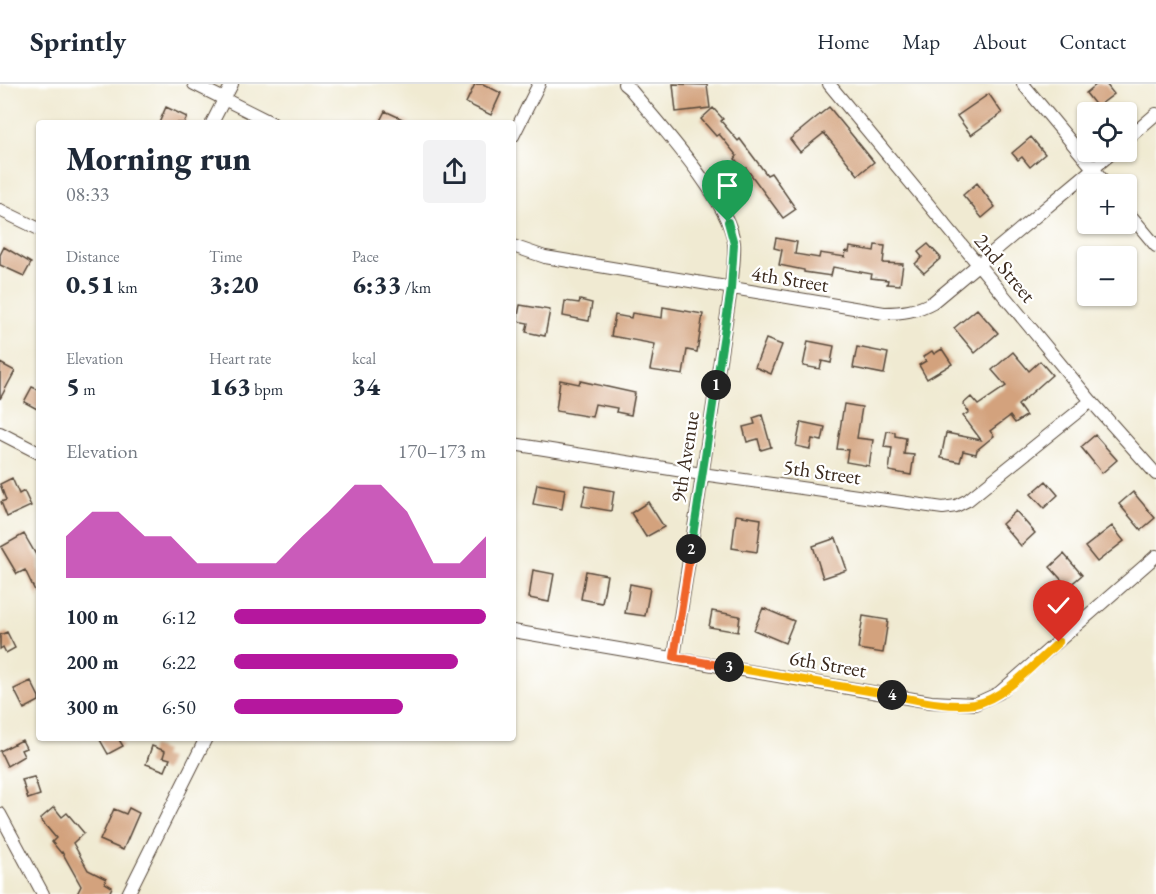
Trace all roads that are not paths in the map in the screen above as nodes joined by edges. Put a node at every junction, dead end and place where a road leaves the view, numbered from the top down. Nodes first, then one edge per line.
1 (194, 84) edge
2 (232, 84) edge
3 (539, 84) edge
4 (624, 84) edge
5 (829, 84) edge
6 (1023, 84) edge
7 (225, 99) junction
8 (1156, 114) edge
9 (214, 120) edge
10 (266, 120) edge
11 (516, 130) edge
12 (1137, 130) edge
13 (1101, 162) edge
14 (1093, 169) junction
15 (1097, 174) edge
16 (0, 210) edge
17 (1137, 223) edge
18 (36, 228) edge
19 (1156, 246) edge
20 (516, 247) edge
21 (977, 265) junction
22 (731, 289) junction
23 (1091, 401) junction
24 (0, 433) edge
25 (516, 444) edge
26 (36, 451) edge
27 (702, 474) junction
28 (1156, 474) edge
29 (1156, 556) edge
30 (516, 631) edge
31 (674, 657) junction
32 (204, 741) edge
33 (0, 814) edge
34 (43, 894) edge
35 (128, 894) edge

1 - 7 street
2 - 7 street
3 - 11 street
4 - 22 street, 9th Avenue
5 - 21 street, 2nd Street
6 - 14 street
7 - 9 street
7 - 10 street
8 - 12 street
13 - 14 street, 4th Street
14 - 15 street
14 - 21 street, 4th Street
16 - 18 street
17 - 19 street
20 - 22 street, 4th Street
21 - 22 street, 4th Street
21 - 23 street, 2nd Street
22 - 27 street, 9th Avenue
23 - 27 street, 5th Street
23 - 28 street, 2nd Street
24 - 26 street
25 - 27 street, 5th Street
27 - 31 street, 9th Avenue
29 - 31 street, 6th Street
30 - 31 street, 6th Street
32 - 35 street
33 - 34 street

